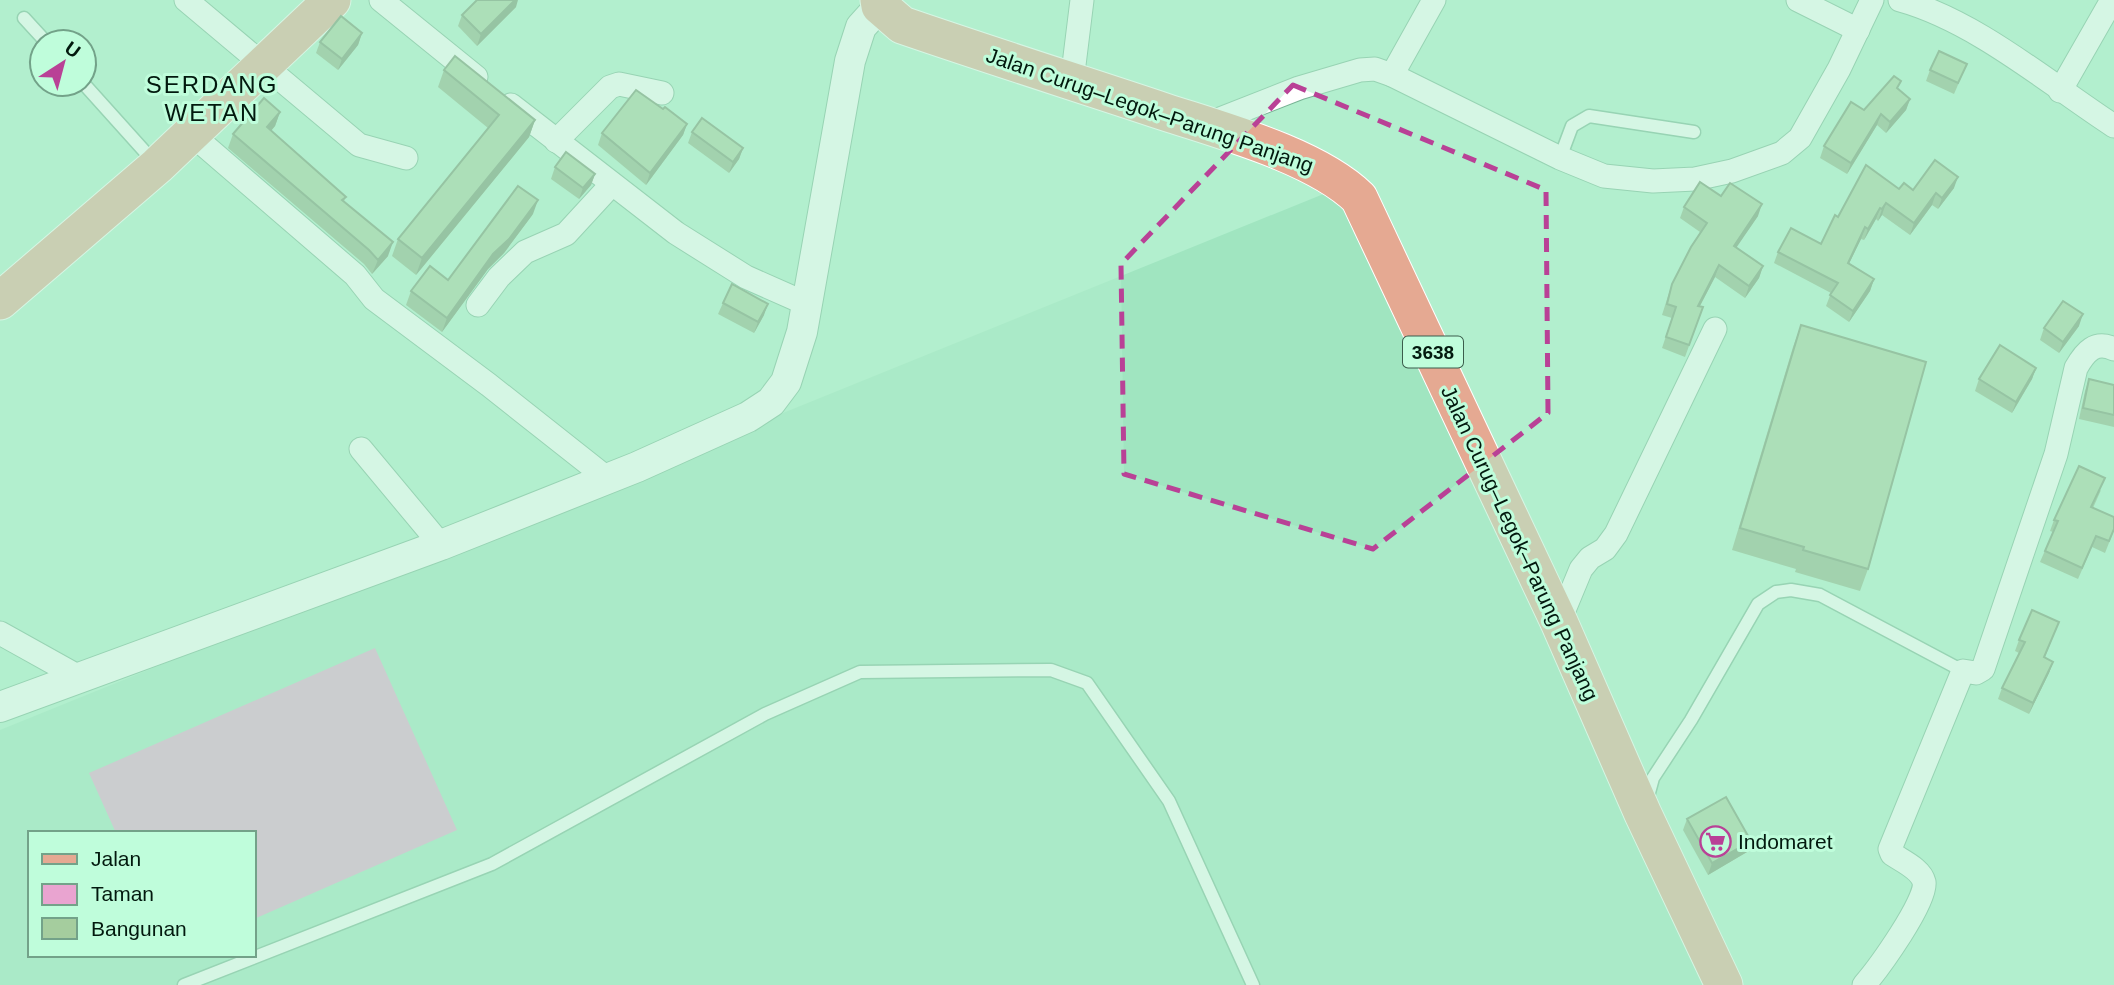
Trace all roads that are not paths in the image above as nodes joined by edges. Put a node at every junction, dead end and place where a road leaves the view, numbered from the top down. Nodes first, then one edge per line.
1 (186, 0) edge
2 (332, 0) edge
3 (381, 0) edge
4 (1082, 0) edge
5 (1434, 0) edge
6 (1798, 0) edge
7 (1872, 0) edge
8 (1900, 0) edge
9 (2112, 0) edge
10 (879, 3) edge
11 (24, 18) dead end
12 (33, 28) edge
13 (1858, 30) junction
14 (262, 65) junction
15 (1392, 75) junction
16 (1072, 81) junction
17 (2060, 91) junction
18 (662, 93) dead end
19 (96, 98) edge
20 (1205, 125) junction
21 (2114, 126) edge
22 (1694, 132) dead end
23 (190, 133) junction
24 (556, 141) junction
25 (406, 158) dead end
26 (1560, 158) junction
27 (157, 166) junction
28 (611, 184) junction
29 (0, 301) edge
30 (807, 304) junction
31 (478, 305) dead end
32 (1715, 329) dead end
33 (2114, 349) edge
34 (361, 449) dead end
35 (608, 478) junction
36 (441, 545) junction
37 (1559, 622) junction
38 (0, 633) edge
39 (1963, 671) junction
40 (79, 677) junction
41 (0, 707) edge
42 (1643, 814) junction
43 (255, 957) edge
44 (256, 957) edge
45 (184, 985) edge
46 (1253, 985) edge
47 (1724, 985) edge
48 (1864, 985) edge

1 - 14 street
2 - 14 main road
3 - 24 street
4 - 16 street
5 - 15 street
6 - 13 street
7 - 13 street
8 - 17 street
9 - 17 street
10 - 16 main road, Jalan Curug–Legok–Parung Panjang / 3638
10 - 30 street
11 - 12 lane
13 - 26 street
14 - 23 main road
14 - 25 street
15 - 20 street
15 - 26 street
16 - 20 main road, Jalan Curug–Legok–Parung Panjang / 3638
17 - 21 street
18 - 24 street
19 - 27 lane
20 - 37 main road, Jalan Curug–Legok–Parung Panjang / 3638
22 - 26 lane
23 - 27 main road
23 - 35 street
24 - 28 street
27 - 29 main road
28 - 30 street
28 - 31 street
30 - 35 street
32 - 37 street
33 - 39 street
34 - 36 street
35 - 36 street
36 - 40 street
37 - 42 main road, Jalan Curug–Legok–Parung Panjang / 3638
38 - 40 street
39 - 42 lane
39 - 48 street
40 - 41 street
42 - 47 main road, Jalan Curug–Legok–Parung Panjang / 3638
43 - 45 lane
44 - 46 lane

